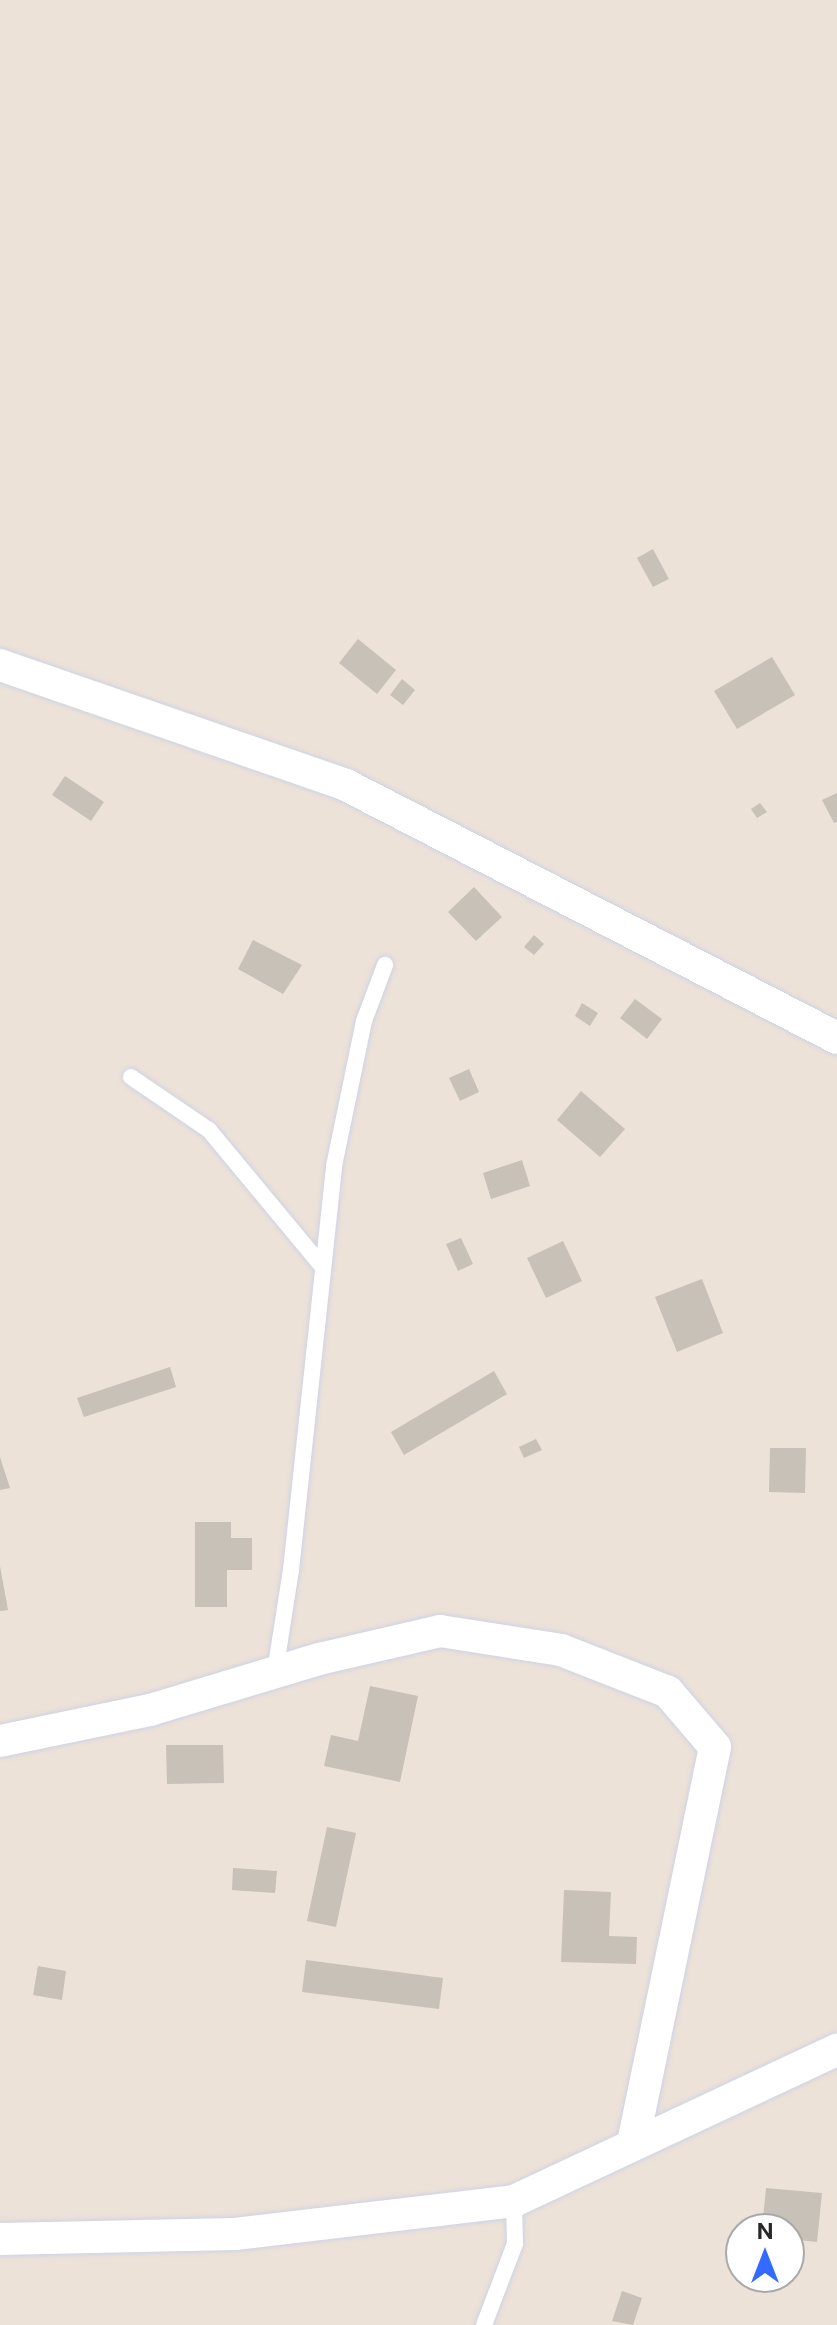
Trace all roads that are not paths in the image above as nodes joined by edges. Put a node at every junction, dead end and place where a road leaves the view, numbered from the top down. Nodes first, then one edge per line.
1 (0, 665) edge
2 (385, 965) dead end
3 (837, 1038) edge
4 (131, 1077) dead end
5 (322, 1266) junction
6 (275, 1672) junction
7 (0, 1741) edge
8 (837, 2050) edge
9 (633, 2143) junction
10 (514, 2201) junction
11 (0, 2239) edge
12 (484, 2325) edge

1 - 3 street
2 - 5 lane
4 - 5 lane
5 - 6 lane
6 - 7 street
6 - 9 street
8 - 9 street
9 - 10 street
10 - 11 street
10 - 12 lane

